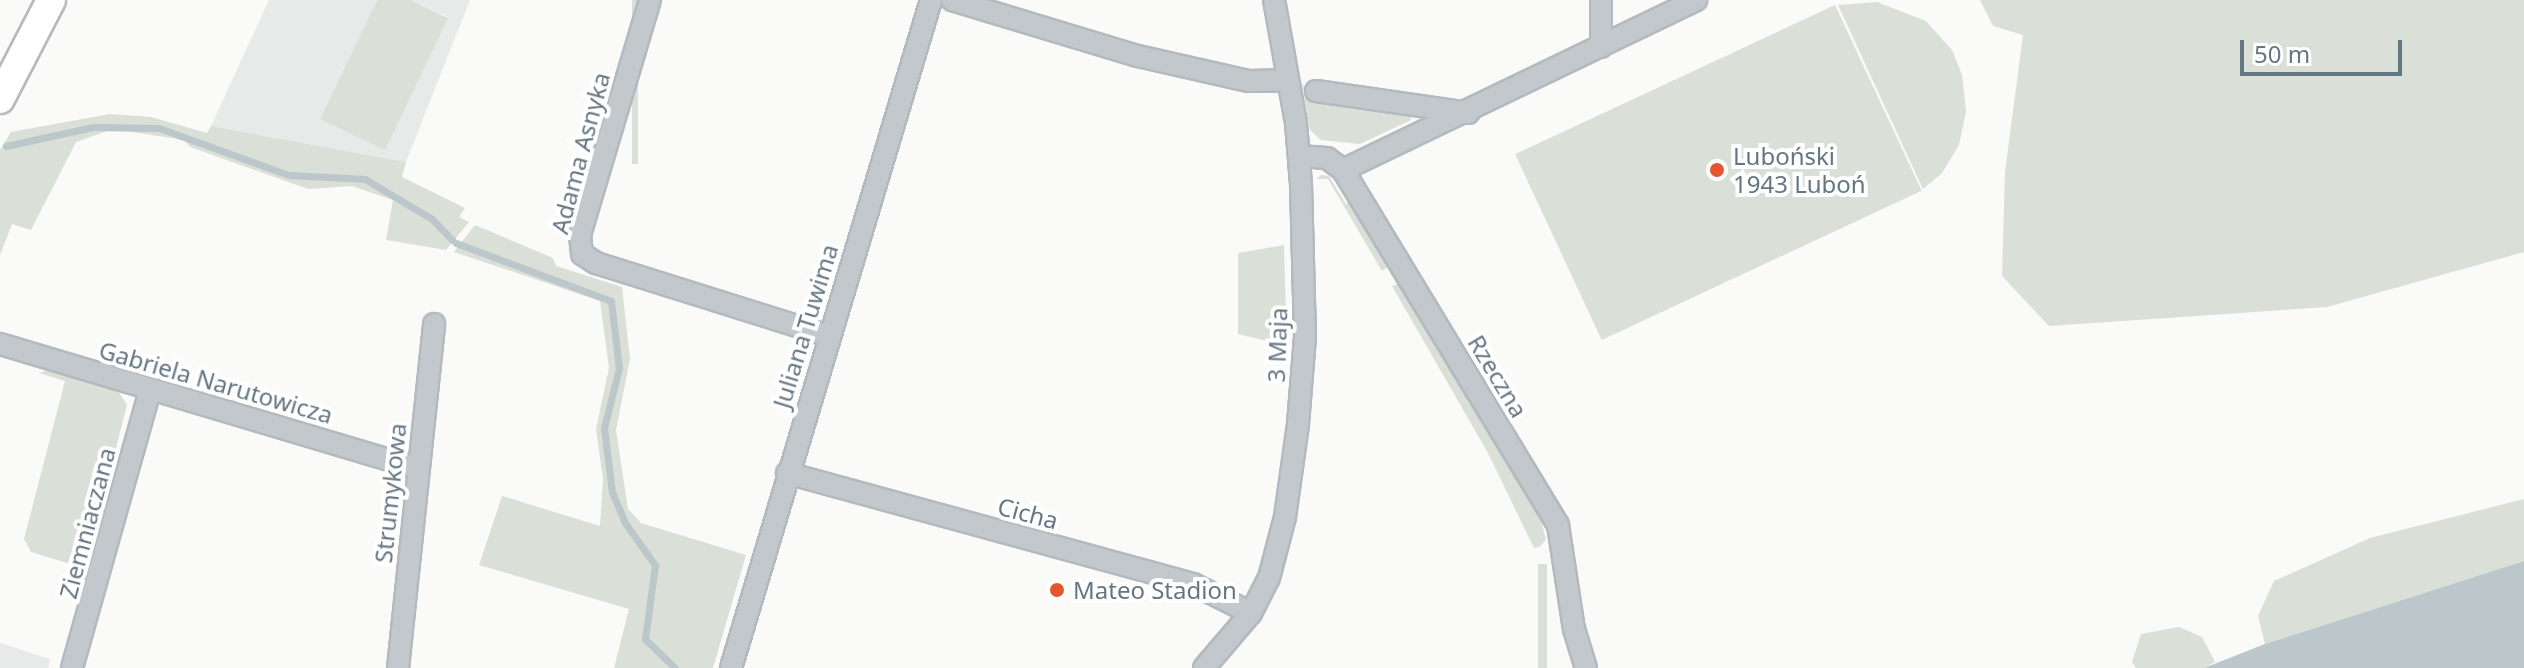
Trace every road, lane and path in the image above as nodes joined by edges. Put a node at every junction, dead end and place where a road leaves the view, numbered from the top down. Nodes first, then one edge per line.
1 (51, 0) edge
2 (650, 0) edge
3 (931, 0) edge
4 (952, 0) edge
5 (1274, 0) edge
6 (1601, 0) edge
7 (1696, 0) edge
8 (1601, 39) junction
9 (1287, 80) junction
10 (1316, 91) dead end
11 (0, 99) edge
12 (1468, 113) junction
13 (1299, 156) junction
14 (1343, 170) junction
15 (434, 324) dead end
16 (829, 336) junction
17 (0, 344) edge
18 (150, 390) junction
19 (418, 469) junction
20 (787, 473) junction
21 (1251, 613) junction
22 (72, 668) edge
23 (398, 668) edge
24 (731, 668) edge
25 (1204, 668) edge
26 (1586, 668) edge

1 - 11 main road
2 - 16 street, Adama Asnyka
3 - 16 street, Juliana Tuwima
4 - 9 street
5 - 9 street, 3 Maja
6 - 8 street
7 - 8 street
8 - 12 street
9 - 13 street, 3 Maja
10 - 12 street
12 - 14 street
13 - 14 street
13 - 21 street, 3 Maja
14 - 26 street, Rzeczna
15 - 19 street, Strumykowa
16 - 20 street, Juliana Tuwima
17 - 18 street, Gabriela Narutowicza
18 - 19 street, Gabriela Narutowicza
18 - 22 street, Ziemniaczana
19 - 23 street, Strumykowa
20 - 21 street, Cicha
20 - 24 street, Juliana Tuwima
21 - 25 street, 3 Maja

